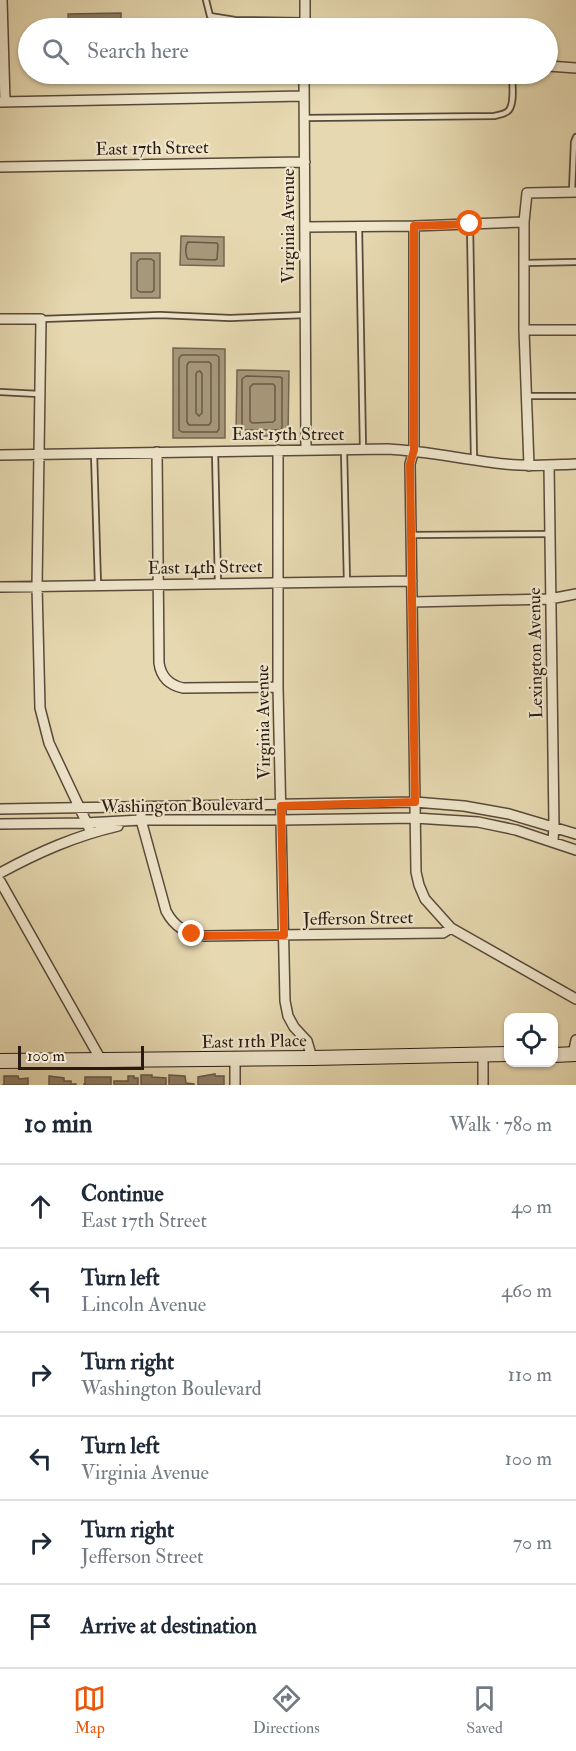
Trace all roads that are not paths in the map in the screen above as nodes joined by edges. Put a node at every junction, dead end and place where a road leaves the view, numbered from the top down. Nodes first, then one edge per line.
1 (2, 0) edge
2 (206, 0) edge
3 (305, 0) edge
4 (222, 18) edge
5 (305, 18) edge
6 (558, 67) edge
7 (576, 68) edge
8 (304, 84) edge
9 (512, 84) edge
10 (303, 96) junction
11 (2, 102) edge
12 (303, 118) junction
13 (576, 137) edge
14 (305, 162) junction
15 (0, 167) edge
16 (574, 192) edge
17 (524, 222) junction
18 (470, 224) junction
19 (359, 226) junction
20 (414, 226) junction
21 (305, 227) junction
22 (576, 262) edge
23 (524, 263) junction
24 (305, 315) junction
25 (0, 319) edge
26 (41, 319) junction
27 (524, 330) junction
28 (576, 330) edge
29 (0, 392) edge
30 (39, 394) junction
31 (526, 396) junction
32 (576, 396) edge
33 (363, 449) junction
34 (278, 450) junction
35 (306, 450) junction
36 (344, 450) junction
37 (414, 450) junction
38 (215, 451) junction
39 (158, 452) junction
40 (94, 453) junction
41 (38, 454) junction
42 (0, 455) edge
43 (474, 459) junction
44 (576, 464) edge
45 (549, 465) junction
46 (529, 466) junction
47 (550, 534) junction
48 (411, 535) junction
49 (412, 581) junction
50 (278, 582) junction
51 (347, 582) junction
52 (218, 583) junction
53 (98, 585) junction
54 (159, 585) junction
55 (37, 586) junction
56 (0, 587) edge
57 (576, 594) edge
58 (550, 599) junction
59 (412, 602) junction
60 (278, 687) junction
61 (415, 802) junction
62 (281, 806) junction
63 (78, 807) junction
64 (143, 807) junction
65 (0, 809) edge
66 (415, 818) junction
67 (141, 820) junction
68 (281, 820) junction
69 (86, 823) junction
70 (0, 824) edge
71 (554, 826) junction
72 (91, 832) junction
73 (576, 834) edge
74 (553, 841) junction
75 (576, 849) edge
76 (0, 873) edge
77 (0, 881) edge
78 (451, 928) junction
79 (284, 935) junction
80 (576, 999) edge
81 (576, 1040) edge
82 (483, 1054) junction
83 (504, 1054) edge
84 (558, 1055) edge
85 (574, 1055) edge
86 (312, 1058) junction
87 (235, 1059) junction
88 (101, 1060) junction
89 (0, 1061) edge
90 (235, 1085) edge
91 (483, 1085) edge

1 - 11 street
2 - 4 lane
3 - 5 street
6 - 7 street
8 - 10 street, Virginia Avenue
9 - 12 lane
10 - 11 street
10 - 12 street, Virginia Avenue
12 - 14 street, Virginia Avenue
13 - 16 lane
14 - 15 street, East 17th Street
14 - 21 street, Virginia Avenue
16 - 17 street
17 - 18 street
17 - 23 street
18 - 20 street
18 - 43 lane
19 - 20 street
19 - 21 street
19 - 33 lane
20 - 37 street
21 - 24 street, Virginia Avenue
22 - 23 lane
23 - 27 street
24 - 26 lane
24 - 35 street, Virginia Avenue
25 - 26 street
26 - 30 street
27 - 28 street
27 - 31 street
29 - 30 lane
30 - 41 street
31 - 32 lane
31 - 46 street
33 - 36 street, East 15th Street
33 - 37 street, East 15th Street
34 - 35 street, East 15th Street
34 - 38 street, East 15th Street
34 - 50 street, Virginia Avenue
35 - 36 street, East 15th Street
36 - 51 lane
37 - 43 street, East 15th Street
37 - 48 street
38 - 39 street, East 15th Street
38 - 52 lane
39 - 40 street, East 15th Street
39 - 54 street
40 - 41 street, East 15th Street
40 - 53 lane
41 - 42 street, East 15th Street
41 - 55 street
43 - 46 street, East 15th Street
44 - 45 street, East 15th Street
45 - 46 street, East 15th Street
45 - 47 street, Lexington Avenue
47 - 48 lane
47 - 58 street, Lexington Avenue
48 - 49 street
49 - 51 street, East 14th Street
49 - 59 street
50 - 51 street, East 14th Street
50 - 52 street, East 14th Street
50 - 60 street, Virginia Avenue
52 - 54 street, East 14th Street
53 - 54 street, East 14th Street
53 - 55 street, East 14th Street
54 - 60 street
55 - 56 street, East 14th Street
55 - 63 street
57 - 58 street
58 - 59 street
58 - 71 street, Lexington Avenue
59 - 61 street
60 - 62 street, Virginia Avenue
61 - 62 street, Washington Boulevard
61 - 66 street
61 - 71 street, Washington Boulevard
62 - 64 street, Washington Boulevard
62 - 68 street, Virginia Avenue
63 - 64 street, Washington Boulevard
63 - 65 street, Washington Boulevard
63 - 69 street
64 - 67 street, Jefferson Street
66 - 68 street, Washington Boulevard
66 - 74 street, Washington Boulevard
66 - 78 street
67 - 68 street, Washington Boulevard
67 - 69 street, Washington Boulevard
67 - 72 street
67 - 79 street, Jefferson Street
68 - 79 street, Virginia Avenue
69 - 70 street, Washington Boulevard
69 - 72 street
71 - 73 street, Washington Boulevard
71 - 74 street, Lexington Avenue
72 - 76 street
74 - 75 street, Washington Boulevard
77 - 88 street
78 - 79 street, Jefferson Street
78 - 80 street
79 - 86 street, Virginia Avenue
81 - 85 street
82 - 83 street, East 11th Place
82 - 86 street, East 11th Place
82 - 91 street
84 - 85 street
86 - 87 street, East 11th Place
87 - 88 street, East 11th Place
87 - 90 street
88 - 89 street, East 11th Place

